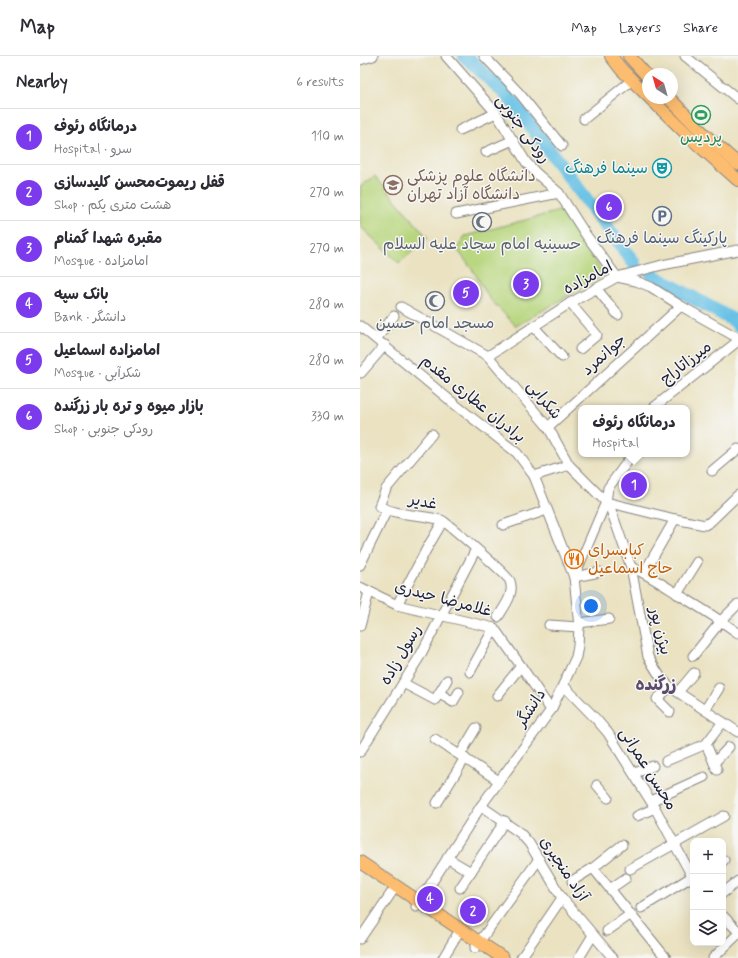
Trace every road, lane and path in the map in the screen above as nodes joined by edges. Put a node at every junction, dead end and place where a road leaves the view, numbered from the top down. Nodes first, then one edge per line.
1 (373, 56) edge
2 (446, 56) edge
3 (484, 56) edge
4 (611, 56) edge
5 (629, 56) edge
6 (685, 56) edge
7 (360, 60) edge
8 (642, 70) edge
9 (632, 80) junction
10 (642, 90) edge
11 (736, 94) edge
12 (656, 104) edge
13 (675, 104) edge
14 (496, 113) junction
15 (584, 119) dead end
16 (460, 130) dead end
17 (513, 140) junction
18 (562, 146) dead end
19 (486, 152) dead end
20 (738, 164) edge
21 (738, 180) edge
22 (559, 193) junction
23 (456, 214) dead end
24 (738, 250) edge
25 (617, 277) junction
26 (596, 288) junction
27 (570, 303) junction
28 (681, 306) junction
29 (401, 307) dead end
30 (394, 316) dead end
31 (618, 316) dead end
32 (534, 327) junction
33 (361, 328) edge
34 (377, 338) junction
35 (738, 339) edge
36 (385, 345) junction
37 (580, 349) dead end
38 (488, 356) junction
39 (562, 357) dead end
40 (362, 373) dead end
41 (657, 405) edge
42 (548, 427) junction
43 (432, 434) dead end
44 (738, 449) edge
45 (631, 457) edge
46 (569, 465) junction
47 (712, 471) dead end
48 (534, 476) junction
49 (738, 496) edge
50 (606, 502) junction
51 (383, 508) junction
52 (547, 510) junction
53 (675, 520) junction
54 (443, 521) junction
55 (503, 525) dead end
56 (476, 549) junction
57 (697, 562) dead end
58 (360, 565) edge
59 (631, 567) junction
60 (600, 572) dead end
61 (644, 573) junction
62 (574, 577) junction
63 (360, 587) edge
64 (369, 592) junction
65 (677, 594) junction
66 (738, 604) edge
67 (397, 605) junction
68 (442, 615) junction
69 (498, 617) dead end
70 (609, 619) dead end
71 (721, 621) junction
72 (549, 625) dead end
73 (579, 625) junction
74 (360, 626) edge
75 (494, 628) junction
76 (738, 633) edge
77 (693, 656) dead end
78 (521, 666) junction
79 (470, 672) dead end
80 (694, 673) dead end
81 (447, 680) dead end
82 (403, 683) junction
83 (563, 685) junction
84 (670, 686) junction
85 (719, 688) dead end
86 (459, 692) dead end
87 (678, 692) junction
88 (439, 693) junction
89 (497, 696) dead end
90 (550, 710) junction
91 (704, 710) junction
92 (670, 712) dead end
93 (723, 722) junction
94 (476, 728) dead end
95 (738, 732) edge
96 (360, 733) edge
97 (369, 738) junction
98 (435, 739) dead end
99 (706, 744) junction
100 (729, 747) dead end
101 (360, 752) edge
102 (462, 757) junction
103 (666, 761) dead end
104 (653, 766) dead end
105 (635, 773) junction
106 (704, 777) dead end
107 (499, 781) junction
108 (597, 785) dead end
109 (608, 798) dead end
110 (437, 803) dead end
111 (653, 804) junction
112 (481, 806) junction
113 (637, 816) dead end
114 (724, 816) dead end
115 (504, 822) junction
116 (675, 844) junction
117 (622, 845) dead end
118 (447, 858) junction
119 (538, 859) junction
120 (360, 862) edge
121 (593, 868) junction
122 (360, 869) edge
123 (630, 869) dead end
124 (471, 872) junction
125 (691, 874) edge
126 (626, 878) dead end
127 (690, 879) edge
128 (572, 881) dead end
129 (738, 881) edge
130 (394, 888) junction
131 (460, 888) dead end
132 (610, 889) junction
133 (726, 891) edge
134 (562, 898) junction
135 (418, 904) junction
136 (641, 908) dead end
137 (631, 914) junction
138 (726, 919) edge
139 (607, 930) dead end
140 (738, 931) edge
141 (459, 933) junction
142 (738, 934) edge
143 (593, 935) junction
144 (360, 938) edge
145 (477, 945) junction
146 (443, 958) edge
147 (491, 958) edge
148 (503, 958) edge
149 (521, 958) edge
150 (579, 958) edge
151 (613, 958) edge
152 (666, 958) edge
153 (713, 958) edge

1 - 7 street
2 - 14 street, رودکی جنوبی
3 - 18 street, رودکی جنوبی
4 - 9 main road
5 - 8 main road
6 - 11 street
9 - 10 main road
9 - 15 street
12 - 21 main road
13 - 20 main road
14 - 16 street
14 - 17 street, رودکی جنوبی
17 - 19 street
17 - 22 street, رودکی جنوبی
22 - 23 street
22 - 25 street, رودکی جنوبی
24 - 25 street, امامزاده
25 - 26 street, امامزاده
25 - 28 street
26 - 27 street, امامزاده
26 - 31 street
27 - 32 street, امامزاده
27 - 37 street
28 - 35 street
28 - 42 street, جوانمرد
29 - 38 street
30 - 34 street
32 - 38 street, امامزاده
32 - 39 street
33 - 34 street, برادران عطاری مقدم
34 - 36 street, برادران عطاری مقدم
35 - 41 street, میرزاتاراج
36 - 40 street
36 - 48 street, برادران عطاری مقدم
38 - 42 street, شکرابی
42 - 46 street, شکرابی
43 - 51 street
44 - 47 street
45 - 50 street, دانشگر
46 - 48 street
46 - 50 street, شکرابی
48 - 52 street, برادران عطاری مقدم
49 - 53 street
50 - 53 street
50 - 59 street, شکرابی
50 - 62 street, دانشگر
51 - 54 street, غدیر
51 - 58 street
52 - 55 street
52 - 62 street, برادران عطاری مقدم
53 - 61 street
54 - 56 street, غدیر
54 - 67 street
56 - 68 street, رسول زاده
56 - 69 street, غدیر
57 - 65 street
59 - 61 street
59 - 84 street, بیژن پور
60 - 62 street
61 - 65 street
62 - 73 street, دانشگر
63 - 64 street, غلامرضا حیدری
64 - 67 street, غلامرضا حیدری
64 - 74 street
65 - 71 street
66 - 71 street
67 - 68 street, غلامرضا حیدری
68 - 75 street, غلامرضا حیدری
68 - 82 street, رسول زاده
70 - 73 street
71 - 76 street
71 - 77 street
72 - 73 street
73 - 83 street, دانشگر
75 - 78 street, غلامرضا حیدری
75 - 79 street
78 - 89 street
78 - 90 street, غلامرضا حیدری
80 - 87 street
81 - 88 street
82 - 88 street
82 - 97 street, رسول زاده
83 - 90 street, دانشگر
83 - 105 street, محسن عمرانی
84 - 87 street, بیژن پور
84 - 92 street
85 - 91 street
86 - 88 street
87 - 91 street, بیژن پور
90 - 107 street, دانشگر
91 - 93 street, بیژن پور
93 - 95 street, بیژن پور
93 - 99 street
94 - 102 street
96 - 97 street
97 - 101 street, رسول زاده
98 - 102 street
99 - 100 street
99 - 103 street
102 - 107 street
102 - 110 street
104 - 105 street
105 - 111 street, محسن عمرانی
106 - 111 street
107 - 112 street, دانشگر
108 - 109 street
111 - 113 street
111 - 116 street, محسن عمرانی
112 - 115 street, آزاد منجیری
112 - 118 street, دانشگر
114 - 116 street
115 - 119 street, آزاد منجیری
115 - 124 street
116 - 123 street
116 - 125 street, محسن عمرانی
117 - 121 street
118 - 124 street
118 - 135 street, دانشگر
119 - 134 street, آزاد منجیری
119 - 145 street
120 - 130 main road
121 - 128 street
121 - 132 street
122 - 130 main road
124 - 131 street
126 - 132 street
127 - 136 street
129 - 133 street
130 - 135 main road
130 - 144 street
132 - 137 street
134 - 143 street, آزاد منجیری
134 - 149 street
135 - 141 main road
137 - 139 street
137 - 152 street
138 - 140 street
141 - 145 main road
141 - 146 street
142 - 153 street
143 - 150 street
143 - 151 street, آزاد منجیری
145 - 147 main road
145 - 148 main road

